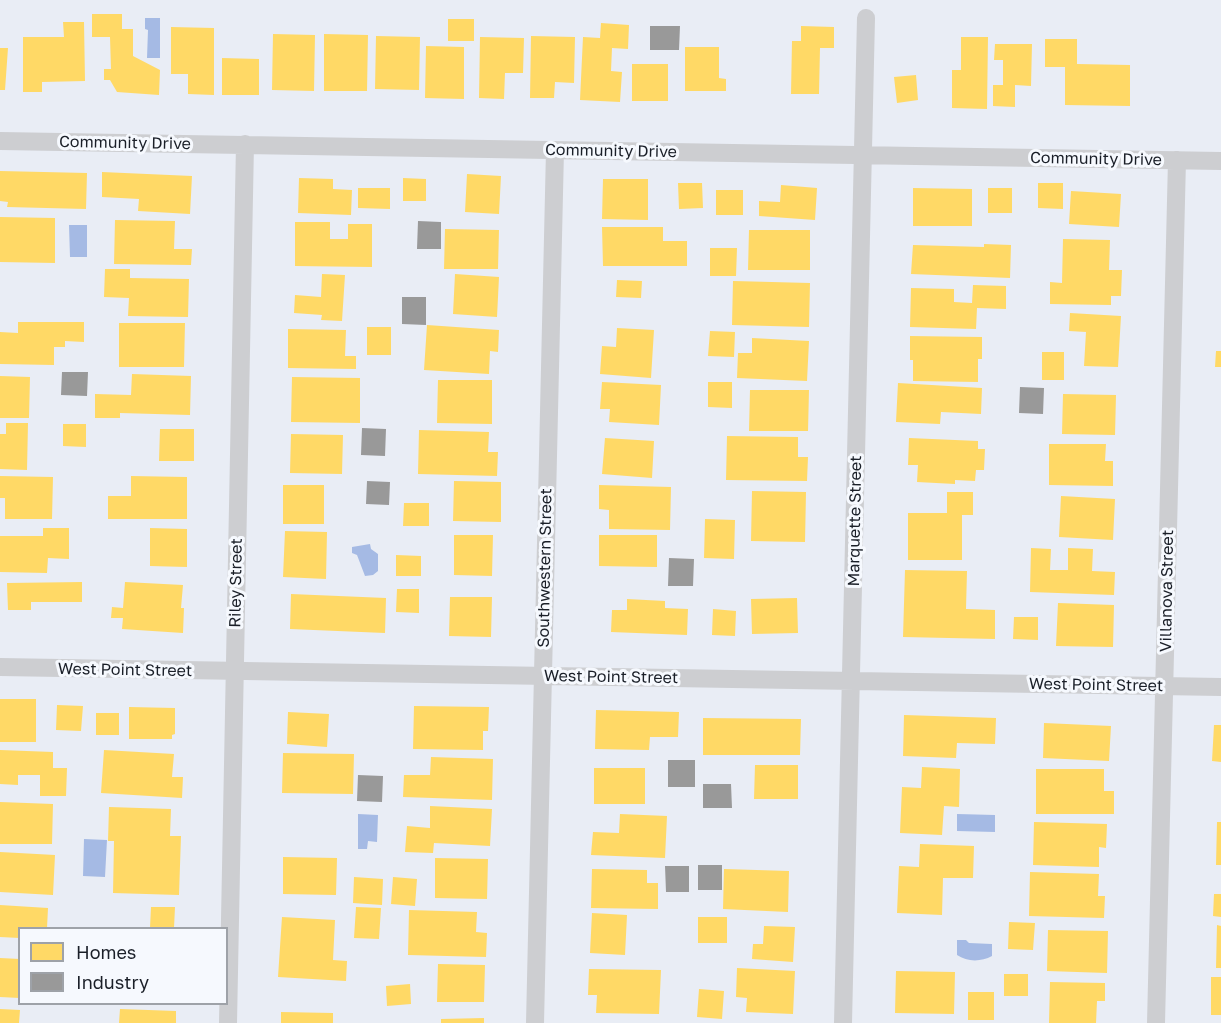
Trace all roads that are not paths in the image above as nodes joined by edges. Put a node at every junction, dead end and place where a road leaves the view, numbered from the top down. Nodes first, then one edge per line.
1 (866, 18) dead end
2 (0, 141) edge
3 (245, 144) junction
4 (555, 150) junction
5 (863, 155) junction
6 (1177, 160) junction
7 (1221, 160) edge
8 (0, 668) edge
9 (235, 671) junction
10 (543, 676) junction
11 (851, 681) junction
12 (1164, 686) junction
13 (1221, 687) edge
14 (228, 1023) edge
15 (535, 1023) edge
16 (843, 1023) edge
17 (1156, 1023) edge

1 - 5 street, Marquette Street
2 - 3 street, Community Drive
3 - 4 street, Community Drive
3 - 9 street, Riley Street
4 - 5 street, Community Drive
4 - 10 street, Southwestern Street
5 - 6 street, Community Drive
5 - 11 street, Marquette Street
6 - 7 street, Community Drive
6 - 12 street, Villanova Street
8 - 9 street, West Point Street
9 - 10 street, West Point Street
9 - 14 street, Riley Street
10 - 11 street, West Point Street
10 - 15 street, Southwestern Street
11 - 12 street, West Point Street
11 - 16 street, Marquette Street
12 - 13 street, West Point Street
12 - 17 street, Villanova Street

